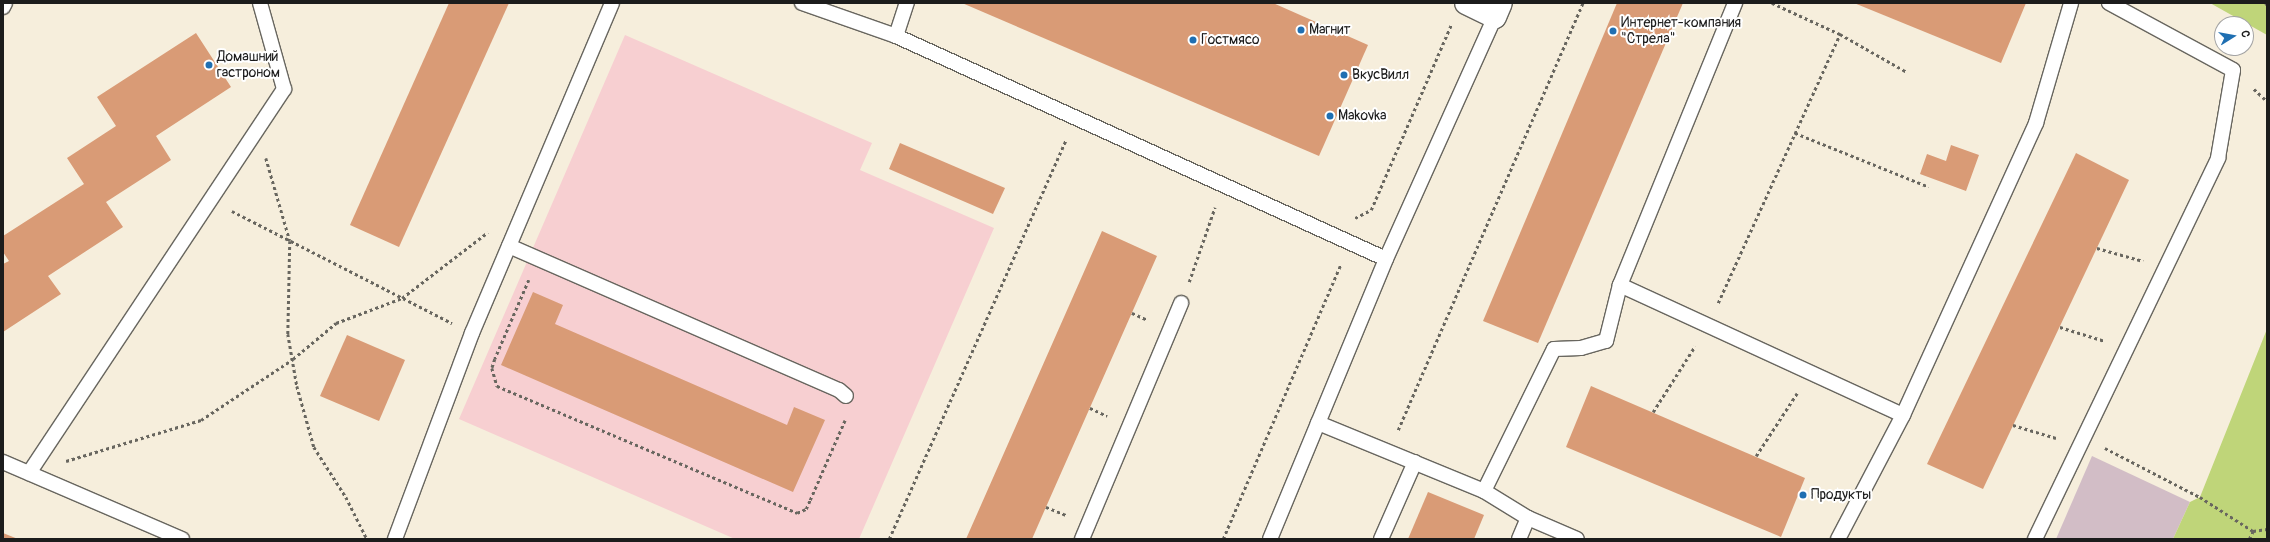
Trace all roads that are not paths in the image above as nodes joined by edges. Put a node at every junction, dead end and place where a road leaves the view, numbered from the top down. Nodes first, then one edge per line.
1 (5, 3) edge
2 (260, 3) edge
3 (612, 3) edge
4 (802, 3) edge
5 (907, 3) edge
6 (1735, 3) edge
7 (2070, 3) edge
8 (2109, 3) edge
9 (3, 7) edge
10 (1460, 10) edge
11 (1498, 10) edge
12 (896, 36) junction
13 (509, 246) junction
14 (1386, 259) junction
15 (1620, 285) junction
16 (1182, 303) road end
17 (846, 396) road end
18 (1903, 415) junction
19 (1318, 423) junction
20 (3, 462) edge
21 (1415, 462) junction
22 (29, 473) junction
23 (1484, 491) junction
24 (1528, 518) junction
25 (182, 539) edge
26 (394, 539) edge
27 (1082, 539) edge
28 (1270, 539) edge
29 (1381, 539) edge
30 (1519, 539) edge
31 (1576, 539) edge
32 (1838, 539) edge
33 (2035, 539) edge

1 - 9 lane
2 - 22 lane
3 - 13 lane
4 - 12 lane
5 - 12 lane
6 - 15 lane
7 - 18 lane
8 - 33 lane
10 - 11 street
11 - 14 lane
12 - 14 lane
13 - 17 lane
13 - 26 lane
14 - 19 lane
15 - 18 lane
15 - 23 lane
16 - 27 lane
18 - 32 lane
19 - 21 lane
19 - 28 lane
20 - 22 lane
21 - 23 lane
21 - 29 lane
22 - 25 lane
23 - 24 lane
24 - 30 lane
24 - 31 lane

